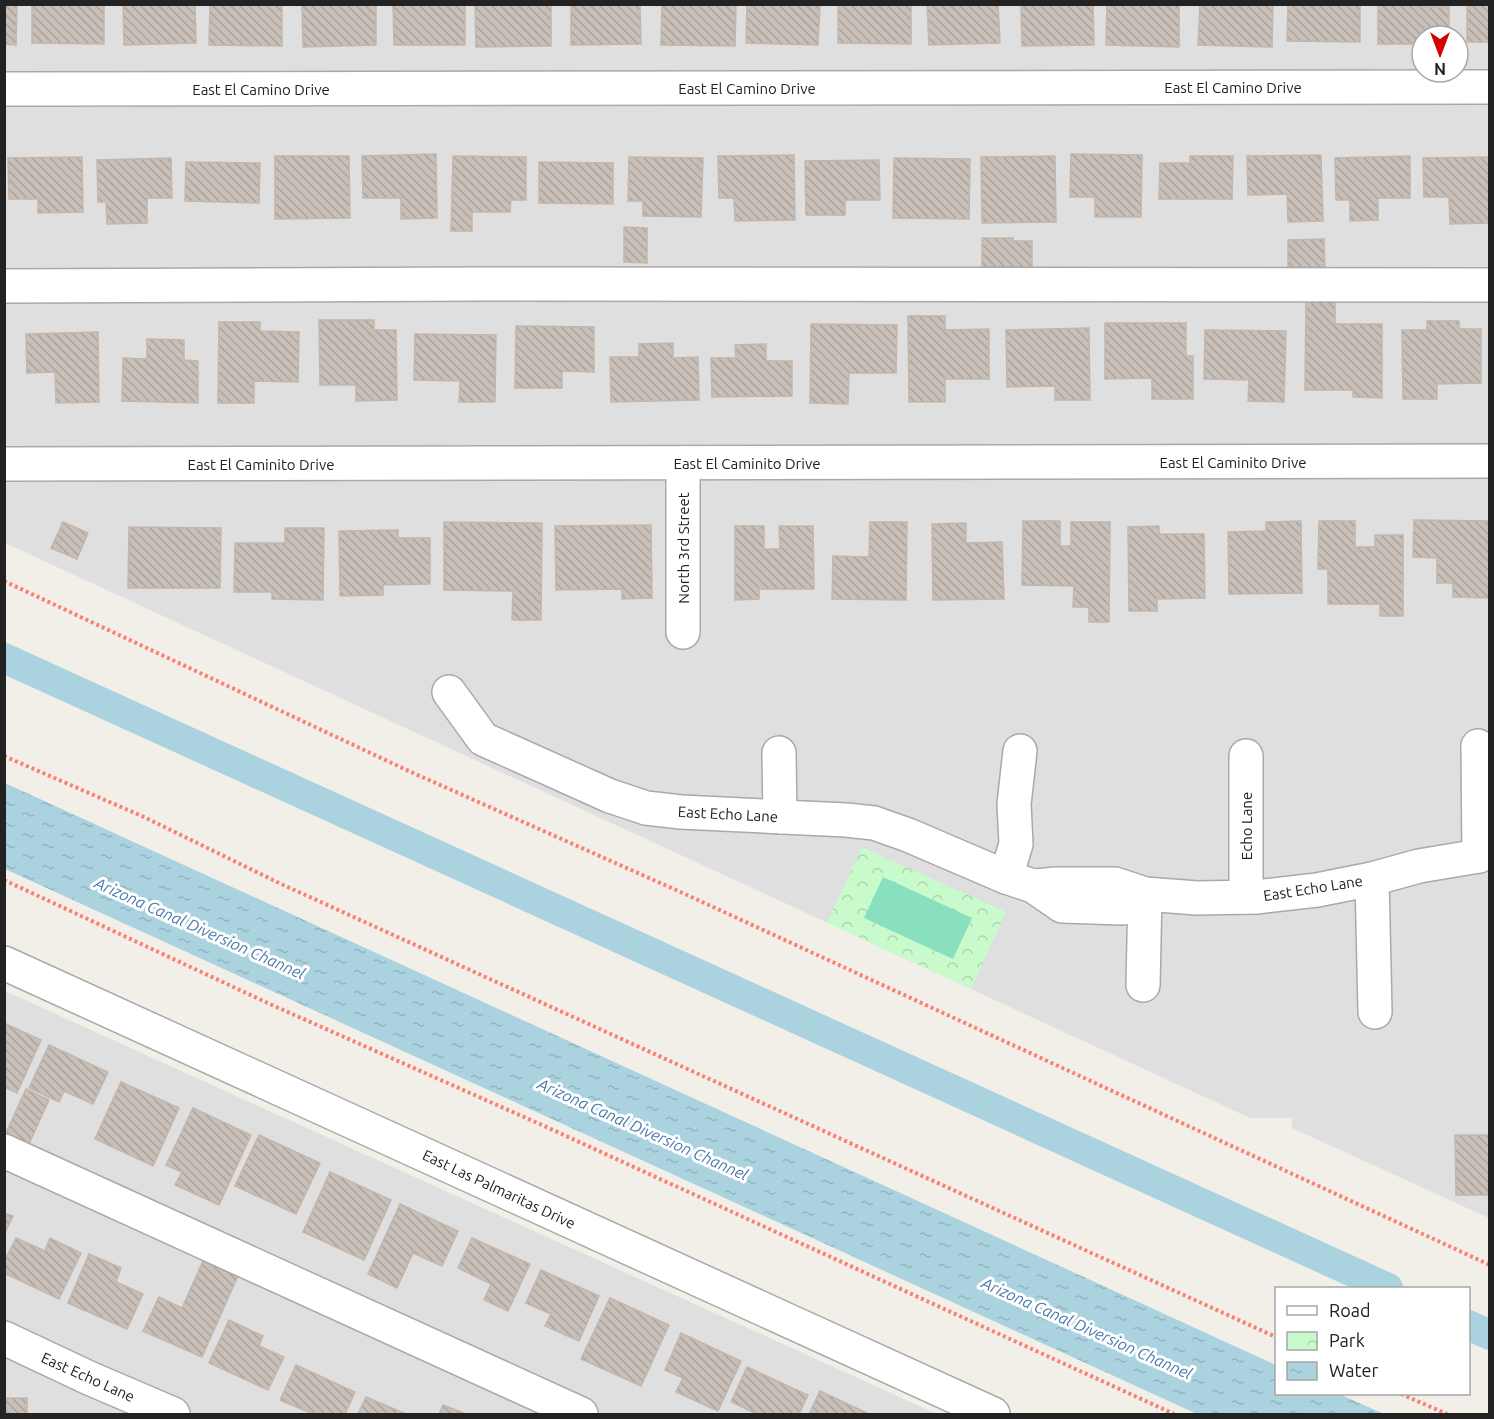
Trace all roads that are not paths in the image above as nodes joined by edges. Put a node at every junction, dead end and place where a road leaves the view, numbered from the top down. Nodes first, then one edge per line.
1 (1490, 87) edge
2 (4, 89) edge
3 (1490, 285) edge
4 (4, 286) edge
5 (1490, 461) edge
6 (683, 463) junction
7 (4, 464) edge
8 (683, 632) dead end
9 (449, 692) dead end
10 (1478, 746) dead end
11 (1020, 751) dead end
12 (779, 753) dead end
13 (1246, 756) dead end
14 (780, 817) junction
15 (1486, 854) edge
16 (1372, 879) junction
17 (1019, 881) junction
18 (1145, 894) junction
19 (1246, 897) junction
20 (4, 963) edge
21 (1143, 985) dead end
22 (1375, 1012) dead end
23 (4, 1151) edge
24 (4, 1338) edge
25 (154, 1411) edge
26 (988, 1413) edge
27 (581, 1414) edge

1 - 2 street, East El Camino Drive
3 - 4 street
5 - 6 street, East El Caminito Drive
6 - 7 street, East El Caminito Drive
6 - 8 street, North 3rd Street
9 - 14 street, East Echo Lane
10 - 15 street
11 - 17 street
12 - 14 street
13 - 19 street, Echo Lane
14 - 17 street, East Echo Lane
15 - 16 street, East Echo Lane
16 - 19 street, East Echo Lane
16 - 22 street
17 - 18 street, East Echo Lane
18 - 19 street, East Echo Lane
18 - 21 street
20 - 26 street, East Las Palmaritas Drive
23 - 27 street
24 - 25 street, East Echo Lane

